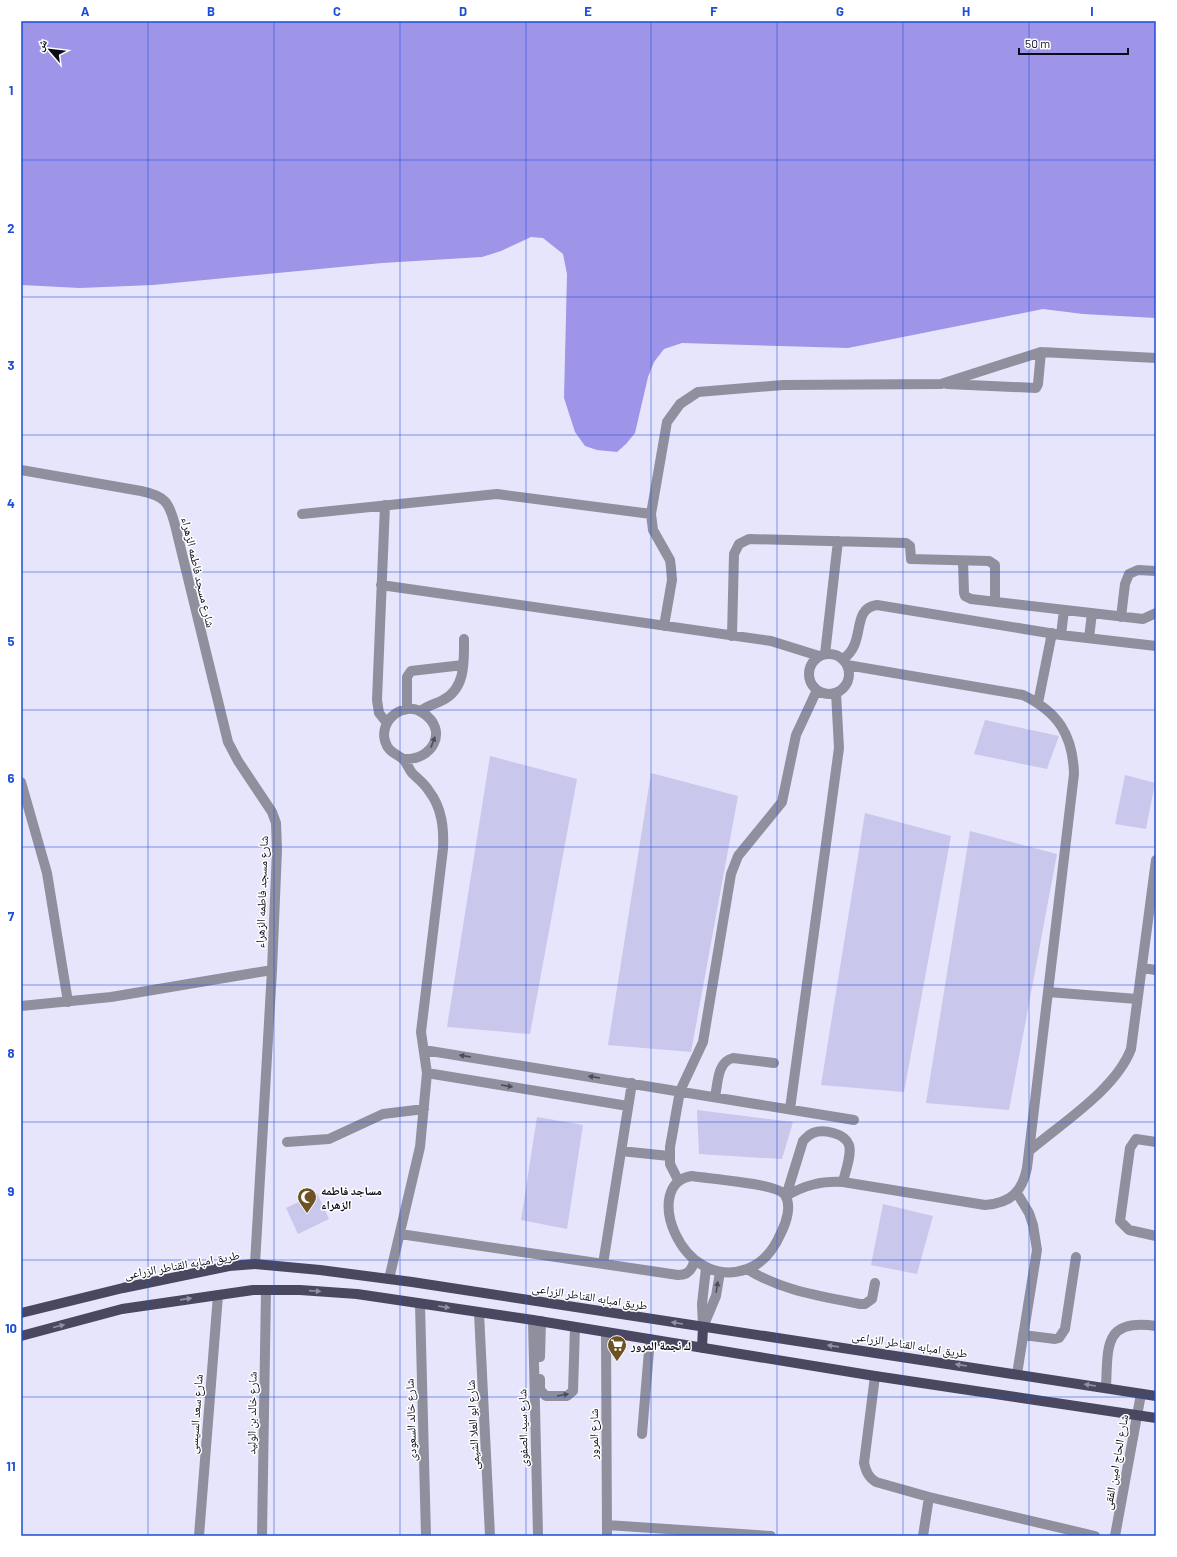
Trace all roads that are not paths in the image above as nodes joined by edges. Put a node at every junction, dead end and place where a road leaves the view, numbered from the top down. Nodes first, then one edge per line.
1 (1041, 352) junction
2 (1156, 358) edge
3 (941, 384) junction
4 (21, 470) edge
5 (385, 505) junction
6 (302, 514) dead end
7 (651, 514) junction
8 (838, 541) junction
9 (963, 561) junction
10 (1156, 571) edge
11 (382, 585) junction
12 (995, 601) junction
13 (1064, 610) junction
14 (1092, 613) junction
15 (1156, 613) edge
16 (1122, 616) junction
17 (664, 626) junction
18 (1057, 634) junction
19 (732, 636) junction
20 (1088, 638) junction
21 (464, 639) dead end
22 (1156, 646) edge
23 (822, 655) junction
24 (845, 662) junction
25 (464, 665) junction
26 (817, 690) junction
27 (836, 693) junction
28 (1038, 703) junction
29 (407, 709) junction
30 (421, 711) junction
31 (387, 723) junction
32 (403, 759) junction
33 (21, 782) edge
34 (1156, 860) edge
35 (1142, 968) junction
36 (272, 970) junction
37 (1156, 970) edge
38 (1048, 992) junction
39 (1137, 999) junction
40 (68, 1002) junction
41 (21, 1006) edge
42 (424, 1050) junction
43 (774, 1063) dead end
44 (427, 1073) junction
45 (632, 1083) junction
46 (680, 1091) junction
47 (715, 1097) junction
48 (628, 1106) junction
49 (424, 1109) junction
50 (790, 1109) junction
51 (854, 1120) dead end
52 (287, 1142) dead end
53 (1156, 1142) edge
54 (621, 1151) junction
55 (1029, 1151) junction
56 (669, 1156) junction
57 (678, 1180) junction
58 (843, 1182) junction
59 (1017, 1193) junction
60 (786, 1196) junction
61 (400, 1234) junction
62 (1156, 1236) edge
63 (1076, 1257) dead end
64 (694, 1261) junction
65 (255, 1264) junction
66 (603, 1264) junction
67 (706, 1268) junction
68 (747, 1269) junction
69 (720, 1272) junction
70 (389, 1279) junction
71 (875, 1283) dead end
72 (266, 1290) junction
73 (218, 1295) junction
74 (420, 1304) junction
75 (21, 1313) edge
76 (480, 1313) junction
77 (537, 1320) junction
78 (1156, 1326) edge
79 (575, 1327) junction
80 (703, 1327) junction
81 (606, 1332) junction
82 (1024, 1335) junction
83 (21, 1336) edge
84 (650, 1339) junction
85 (702, 1348) junction
86 (1017, 1374) junction
87 (875, 1376) junction
88 (1106, 1388) junction
89 (1141, 1394) junction
90 (1156, 1396) edge
91 (1137, 1414) junction
92 (1156, 1418) edge
93 (642, 1434) dead end
94 (929, 1497) junction
95 (606, 1525) junction
96 (199, 1536) edge
97 (262, 1536) edge
98 (426, 1536) edge
99 (490, 1536) edge
100 (538, 1536) edge
101 (606, 1536) edge
102 (771, 1536) edge
103 (923, 1536) edge
104 (1095, 1536) edge
105 (1115, 1536) edge

1 - 2 street
1 - 3 street
1 - 3 street
3 - 7 street
4 - 36 street, شارع مسجد فاطمه الزهراء
5 - 6 street
5 - 7 street
5 - 11 street
7 - 17 street
8 - 9 street
8 - 19 street
8 - 23 street
9 - 12 street
9 - 12 street
10 - 16 street
11 - 17 street
11 - 31 street
12 - 13 street
13 - 14 street
13 - 18 street
14 - 16 street
14 - 20 street
15 - 16 street
17 - 19 street
18 - 20 street
18 - 24 street
18 - 28 street
19 - 23 street
20 - 22 street
21 - 25 street
23 - 24 street
23 - 26 street
24 - 27 street
24 - 28 street
25 - 29 street
25 - 30 street
26 - 27 street
26 - 46 street
27 - 50 street
28 - 38 street
29 - 30 street
29 - 31 street
32 -> 30 street
31 - 32 street
32 - 42 street
33 - 40 street
34 - 35 street
35 - 37 street
35 - 39 street
36 - 40 street
36 - 65 street, شارع مسجد فاطمه الزهراء
38 - 39 street
38 - 55 street
39 - 55 street
40 - 41 street
42 - 44 street
45 -> 42 street
43 - 47 street
44 -> 48 street
44 - 49 street
45 - 46 street
45 - 48 street
46 - 47 street
46 - 56 street
47 - 50 street
48 - 54 street
49 - 52 street
49 - 61 street
50 - 51 street
53 - 62 street
54 - 56 street
54 - 66 street
55 - 59 street
56 - 57 street
57 - 60 street
57 - 64 street
58 - 59 street
58 - 60 street
58 - 60 street
59 - 82 street
60 - 68 street
61 - 66 street
61 - 70 street
63 - 82 street
64 - 66 street
64 - 67 street
65 - 70 main road, طريق امبابه القناطر الزراعى
65 - 75 main road, طريق امبابه القناطر الزراعى
67 - 69 street
67 - 80 street
68 - 69 street
68 - 71 street
80 -> 69 street
80 -> 70 main road, طريق امبابه القناطر الزراعى
72 - 73 main road
72 -> 74 main road
72 - 97 street, شارع خالد بن الوليد
83 -> 73 main road
73 - 96 street, شارع سعد السيسى
74 -> 76 main road
74 - 98 street, شارع خالد السعودى
76 - 77 main road
76 - 99 street, شارع ابو العلا الشيمى
77 - 79 main road
77 -> 79 street
77 - 100 street, شارع سيد الصفوى
78 - 88 street
79 - 81 main road
80 - 85 main road
86 -> 80 main road, طريق امبابه القناطر الزراعى
81 - 84 main road
81 - 95 street, شارع المرور
82 - 86 street
84 - 85 main road
84 - 93 street
85 - 87 main road
88 -> 86 main road, طريق امبابه القناطر الزراعى
87 - 91 main road
87 - 94 street
88 - 89 main road, طريق امبابه القناطر الزراعى
89 - 90 main road, طريق امبابه القناطر الزراعى
89 - 91 street, شارع الحاج امين الفقى
91 - 92 main road
91 - 105 street, شارع الحاج امين الفقى
94 - 103 street
94 - 104 street
95 - 101 street, شارع المرور
95 - 102 street

